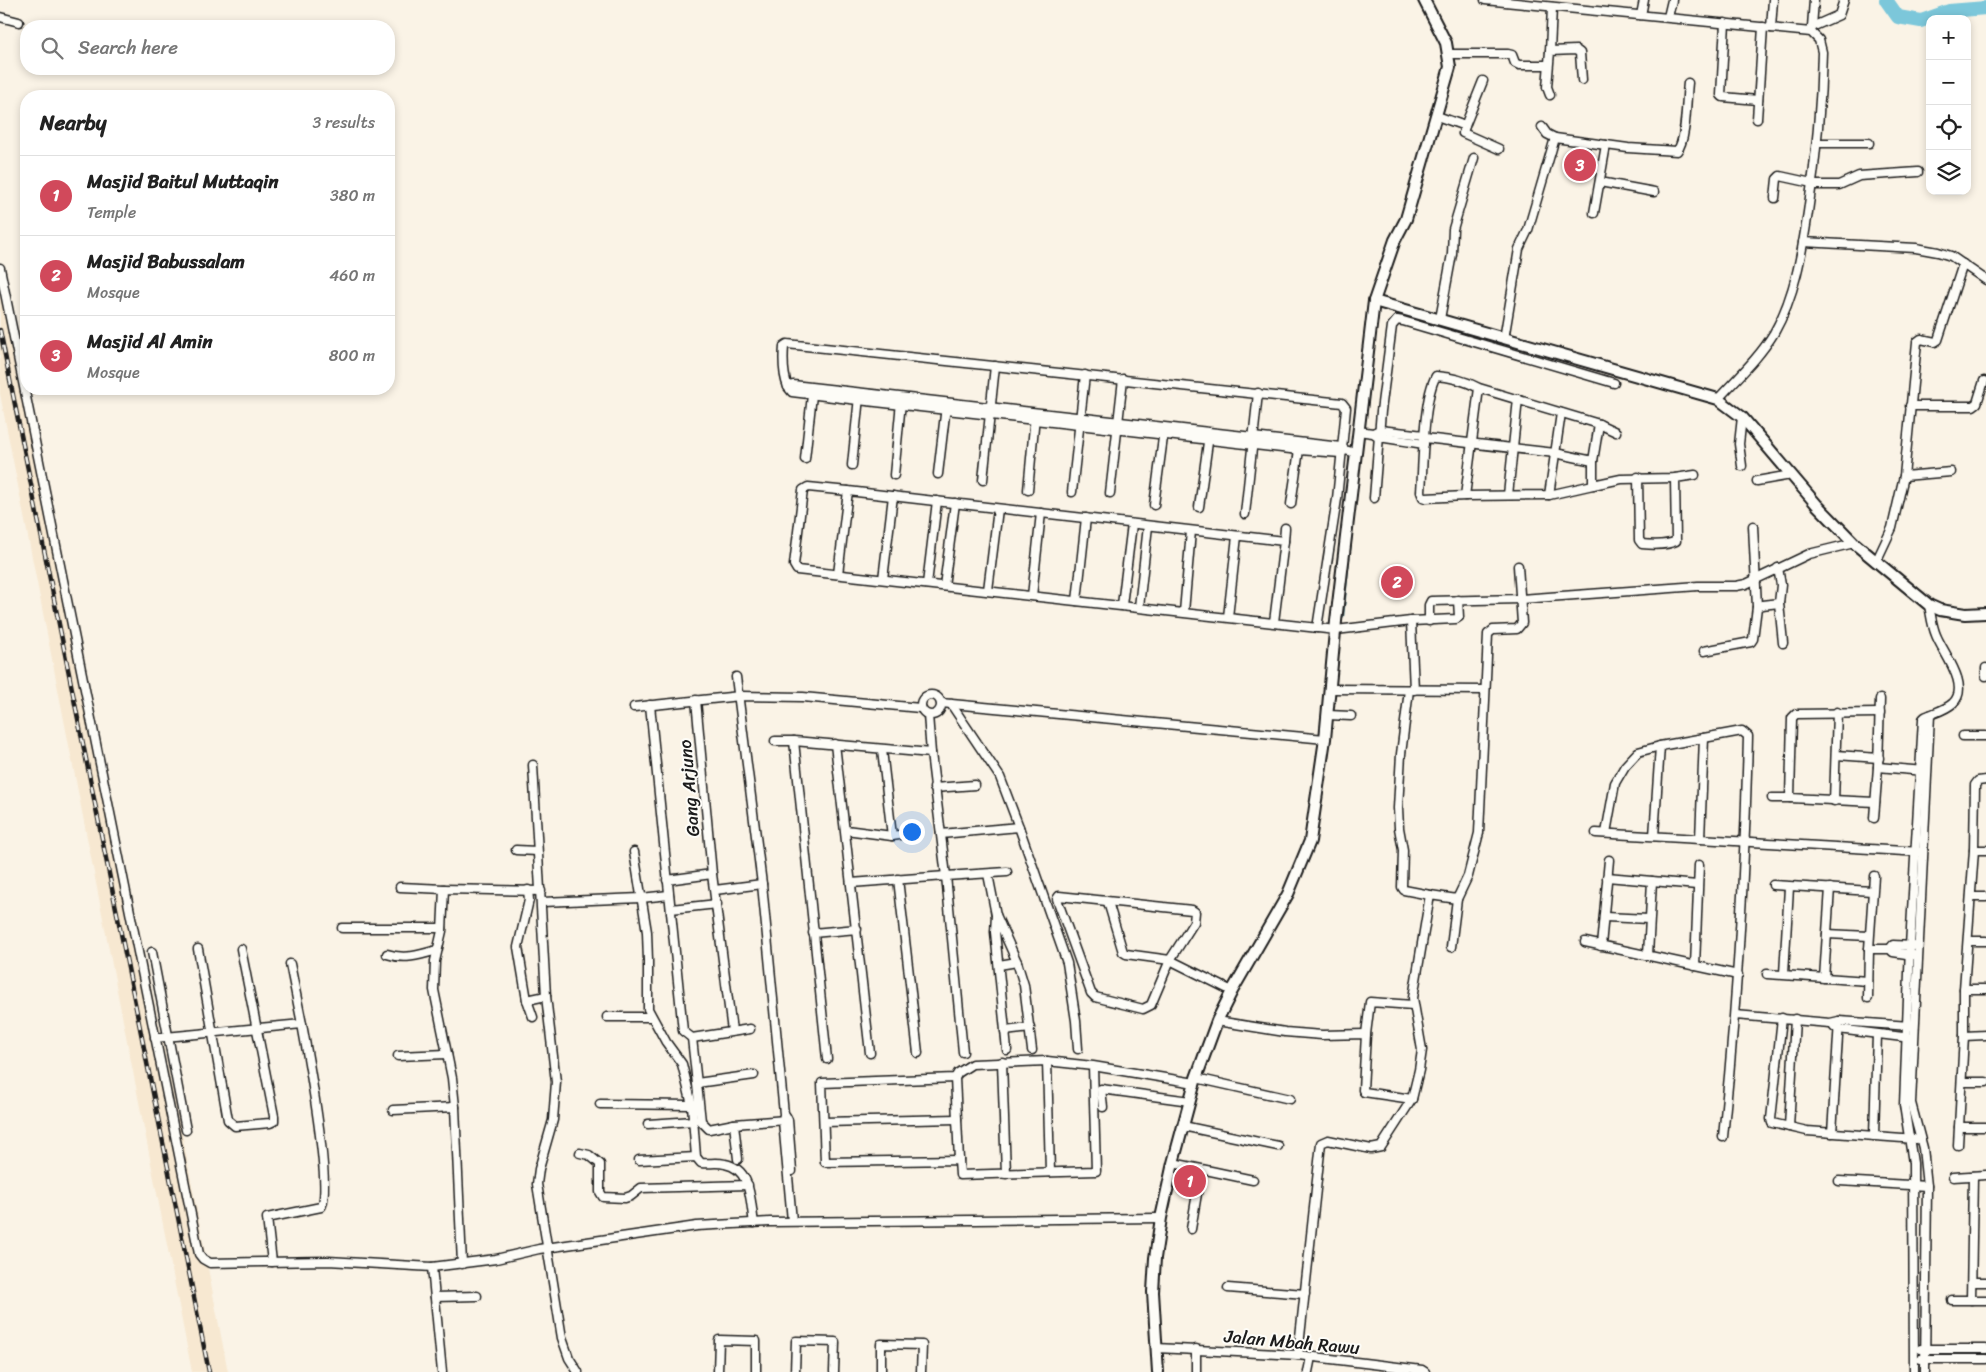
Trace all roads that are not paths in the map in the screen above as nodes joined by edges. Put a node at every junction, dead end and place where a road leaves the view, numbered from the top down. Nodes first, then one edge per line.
1 (1424, 0) edge
2 (1485, 0) edge
3 (1644, 0) edge
4 (1672, 0) edge
5 (1773, 0) edge
6 (1814, 0) edge
7 (1844, 0) edge
8 (1567, 4) edge
9 (1552, 6) junction
10 (1641, 15) junction
11 (0, 17) edge
12 (1668, 17) junction
13 (19, 22) dead end
14 (1725, 23) junction
15 (1767, 27) junction
16 (1812, 29) junction
17 (1550, 51) junction
18 (1449, 54) junction
19 (1548, 65) junction
20 (1582, 80) dead end
21 (1483, 81) dead end
22 (1688, 83) dead end
23 (1550, 95) dead end
24 (1758, 100) junction
25 (1437, 116) junction
26 (1757, 119) dead end
27 (1465, 126) junction
28 (1542, 127) dead end
29 (1555, 138) junction
30 (1818, 143) junction
31 (1869, 143) dead end
32 (1606, 145) junction
33 (1498, 149) dead end
34 (1474, 158) dead end
35 (1918, 172) dead end
36 (1600, 182) junction
37 (1812, 184) junction
38 (1654, 192) dead end
39 (1775, 198) dead end
40 (1594, 213) dead end
41 (1803, 242) junction
42 (1963, 264) junction
43 (0, 268) edge
44 (1986, 280) edge
45 (1380, 303) junction
46 (1440, 320) junction
47 (1504, 339) junction
48 (996, 366) junction
49 (20, 367) edge
50 (1085, 375) junction
51 (1123, 379) junction
52 (1984, 381) dead end
53 (1614, 383) dead end
54 (788, 387) junction
55 (1478, 388) junction
56 (1258, 393) junction
57 (26, 395) edge
58 (812, 395) junction
59 (859, 396) junction
60 (1518, 399) junction
61 (1718, 400) junction
62 (902, 401) junction
63 (946, 405) junction
64 (1910, 406) junction
65 (991, 411) junction
66 (1561, 414) junction
67 (1036, 416) junction
68 (1742, 417) junction
69 (1080, 420) junction
70 (1119, 421) junction
71 (1598, 424) junction
72 (1118, 430) junction
73 (1164, 431) junction
74 (1616, 432) dead end
75 (1370, 433) junction
76 (1209, 435) junction
77 (1424, 439) junction
78 (1253, 441) junction
79 (1472, 442) junction
80 (1513, 448) junction
81 (1298, 450) junction
82 (1347, 451) junction
83 (1555, 453) junction
84 (805, 459) dead end
85 (1593, 460) junction
86 (852, 465) dead end
87 (1742, 466) dead end
88 (1951, 472) dead end
89 (938, 474) dead end
90 (894, 475) dead end
91 (1695, 475) dead end
92 (1791, 475) junction
93 (1904, 476) junction
94 (1638, 477) junction
95 (1675, 478) junction
96 (983, 480) dead end
97 (1757, 481) dead end
98 (1593, 485) junction
99 (1028, 490) dead end
100 (848, 491) junction
101 (1072, 492) dead end
102 (1110, 493) dead end
103 (1508, 495) junction
104 (1550, 495) junction
105 (893, 496) junction
106 (1465, 496) junction
107 (1374, 498) dead end
108 (1344, 499) junction
109 (937, 501) junction
110 (955, 504) junction
111 (1291, 504) dead end
112 (1154, 505) dead end
113 (1199, 507) dead end
114 (998, 509) junction
115 (1041, 513) junction
116 (1245, 514) dead end
117 (1086, 518) junction
118 (1132, 524) junction
119 (1148, 526) junction
120 (1753, 526) dead end
121 (1285, 528) dead end
122 (1191, 530) junction
123 (1236, 536) junction
124 (1284, 540) junction
125 (1854, 543) junction
126 (1337, 548) junction
127 (1876, 562) junction
128 (1518, 566) dead end
129 (1778, 568) junction
130 (838, 574) junction
131 (882, 579) junction
132 (1756, 580) junction
133 (927, 584) junction
134 (944, 586) junction
135 (988, 590) junction
136 (1032, 596) junction
137 (1521, 599) junction
138 (1078, 600) junction
139 (1458, 600) junction
140 (1779, 603) junction
141 (1122, 605) junction
142 (1929, 605) junction
143 (1139, 607) junction
144 (1757, 607) junction
145 (1184, 612) junction
146 (1986, 614) edge
147 (1228, 617) junction
148 (1411, 621) junction
149 (1429, 621) junction
150 (1274, 622) junction
151 (1317, 628) junction
152 (1336, 629) junction
153 (1783, 644) dead end
154 (1704, 651) dead end
155 (1986, 668) edge
156 (1986, 676) edge
157 (736, 677) dead end
158 (1330, 689) junction
159 (1411, 690) junction
160 (1485, 690) junction
161 (740, 696) junction
162 (1880, 699) dead end
163 (696, 700) junction
164 (941, 703) junction
165 (951, 704) junction
166 (650, 705) junction
167 (634, 706) dead end
168 (920, 708) junction
169 (1837, 712) junction
170 (1880, 713) junction
171 (928, 715) junction
172 (1332, 715) junction
173 (1351, 716) dead end
174 (1963, 736) dead end
175 (1986, 736) edge
176 (1704, 738) junction
177 (1325, 739) junction
178 (775, 741) dead end
179 (794, 741) junction
180 (835, 744) junction
181 (1660, 746) junction
182 (882, 750) junction
183 (931, 753) junction
184 (1836, 755) junction
185 (1879, 758) junction
186 (533, 766) dead end
187 (1878, 767) junction
188 (1924, 771) junction
189 (1986, 780) edge
190 (975, 785) dead end
191 (934, 788) junction
192 (1772, 798) dead end
193 (1790, 798) junction
194 (1834, 800) junction
195 (1875, 802) junction
196 (1874, 818) dead end
197 (1019, 827) junction
198 (846, 830) junction
199 (914, 833) dead end
200 (1596, 833) dead end
201 (1606, 833) junction
202 (941, 834) junction
203 (892, 836) junction
204 (1654, 836) junction
205 (1700, 839) junction
206 (1746, 842) junction
207 (1974, 850) junction
208 (1986, 850) edge
209 (521, 851) dead end
210 (537, 851) junction
211 (634, 852) dead end
212 (1920, 852) junction
213 (1609, 860) dead end
214 (1699, 865) dead end
215 (1007, 872) dead end
216 (712, 874) junction
217 (988, 874) junction
218 (946, 876) junction
219 (1874, 876) dead end
220 (1607, 877) junction
221 (898, 879) junction
222 (667, 880) junction
223 (1652, 881) junction
224 (851, 883) junction
225 (762, 884) junction
226 (1697, 885) junction
227 (1773, 885) dead end
228 (1789, 886) junction
229 (400, 887) dead end
230 (1830, 888) junction
231 (444, 889) junction
232 (534, 890) junction
233 (715, 890) junction
234 (1872, 891) junction
235 (669, 895) junction
236 (1430, 895) junction
237 (1971, 897) junction
238 (641, 898) junction
239 (1986, 898) edge
240 (1457, 899) junction
241 (542, 902) junction
242 (1108, 902) junction
243 (717, 904) junction
244 (671, 909) junction
245 (996, 915) junction
246 (1604, 918) junction
247 (1650, 920) junction
248 (342, 928) dead end
249 (442, 928) junction
250 (857, 929) junction
251 (813, 933) junction
252 (1827, 934) junction
253 (1869, 936) junction
254 (1968, 941) junction
255 (1986, 941) edge
256 (1585, 942) dead end
257 (1601, 946) junction
258 (1910, 946) junction
259 (1919, 946) junction
260 (1451, 947) dead end
261 (198, 949) dead end
262 (242, 949) dead end
263 (1869, 949) junction
264 (1890, 949) junction
265 (437, 950) junction
266 (152, 952) dead end
267 (386, 954) dead end
268 (1648, 955) junction
269 (1914, 955) junction
270 (1170, 960) junction
271 (1017, 962) junction
272 (290, 964) dead end
273 (999, 965) junction
274 (1695, 966) junction
275 (1767, 974) dead end
276 (1784, 974) junction
277 (1738, 975) junction
278 (1824, 978) junction
279 (1868, 981) junction
280 (1227, 989) junction
281 (1964, 989) junction
282 (1986, 989) edge
283 (546, 996) junction
284 (1868, 998) dead end
285 (530, 999) junction
286 (1413, 1005) junction
287 (1736, 1015) junction
288 (533, 1017) dead end
289 (607, 1017) dead end
290 (651, 1017) junction
291 (1782, 1018) junction
292 (1217, 1020) junction
293 (1795, 1020) junction
294 (302, 1024) junction
295 (1838, 1025) junction
296 (1911, 1026) junction
297 (258, 1028) junction
298 (1030, 1028) junction
299 (750, 1029) dead end
300 (1005, 1030) junction
301 (732, 1031) junction
302 (212, 1033) junction
303 (1366, 1034) junction
304 (1877, 1034) junction
305 (1986, 1035) edge
306 (1964, 1036) junction
307 (168, 1037) junction
308 (155, 1038) junction
309 (692, 1038) junction
310 (1911, 1038) junction
311 (1078, 1049) dead end
312 (1007, 1050) dead end
313 (1032, 1050) dead end
314 (870, 1052) dead end
315 (964, 1052) dead end
316 (918, 1053) dead end
317 (447, 1054) junction
318 (398, 1056) dead end
319 (827, 1059) dead end
320 (1047, 1061) junction
321 (1002, 1062) junction
322 (1093, 1066) junction
323 (754, 1075) dead end
324 (955, 1078) junction
325 (1195, 1080) junction
326 (1962, 1082) junction
327 (1986, 1082) edge
328 (697, 1083) junction
329 (1410, 1098) junction
330 (1290, 1099) dead end
331 (1190, 1101) junction
332 (600, 1104) dead end
333 (692, 1106) junction
334 (455, 1107) junction
335 (1103, 1107) dead end
336 (393, 1110) dead end
337 (785, 1118) junction
338 (957, 1119) junction
339 (694, 1121) junction
340 (824, 1122) junction
341 (648, 1124) dead end
342 (734, 1124) junction
343 (1183, 1126) junction
344 (1959, 1127) junction
345 (1986, 1127) edge
346 (1789, 1128) junction
347 (186, 1130) dead end
348 (1832, 1133) junction
349 (1874, 1136) junction
350 (1724, 1137) dead end
351 (1921, 1139) junction
352 (1910, 1140) junction
353 (1958, 1145) dead end
354 (1278, 1146) dead end
355 (580, 1154) dead end
356 (696, 1158) junction
357 (738, 1159) dead end
358 (639, 1160) dead end
359 (959, 1160) junction
360 (1173, 1163) junction
361 (1202, 1170) junction
362 (1050, 1172) junction
363 (1006, 1174) junction
364 (1986, 1175) edge
365 (1973, 1176) junction
366 (1953, 1177) dead end
367 (1253, 1180) dead end
368 (1839, 1181) dead end
369 (748, 1185) junction
370 (1913, 1186) junction
371 (1927, 1186) junction
372 (1161, 1218) junction
373 (794, 1221) junction
374 (754, 1223) junction
375 (1191, 1228) dead end
376 (539, 1250) junction
377 (272, 1262) junction
378 (462, 1264) junction
379 (432, 1267) junction
380 (1973, 1282) junction
381 (1986, 1282) edge
382 (1228, 1288) dead end
383 (1302, 1294) junction
384 (477, 1296) dead end
385 (435, 1297) junction
386 (1952, 1300) dead end
387 (1971, 1300) junction
388 (1986, 1300) edge
389 (1156, 1348) junction
390 (1986, 1348) edge
391 (1196, 1349) junction
392 (1914, 1349) junction
393 (1925, 1349) junction
394 (1298, 1355) junction
395 (1311, 1356) junction
396 (1914, 1359) junction
397 (1925, 1359) junction
398 (1986, 1359) edge
399 (442, 1372) edge
400 (578, 1372) edge
401 (718, 1372) edge
402 (756, 1372) edge
403 (795, 1372) edge
404 (834, 1372) edge
405 (881, 1372) edge
406 (921, 1372) edge
407 (1158, 1372) edge
408 (1196, 1372) edge
409 (1308, 1372) edge
410 (1425, 1372) edge
411 (1914, 1372) edge
412 (1925, 1372) edge

1 - 18 street
2 - 9 street
3 - 10 street
4 - 12 street
5 - 15 street
6 - 16 street
7 - 16 street
8 - 9 street
8 - 10 street
9 - 17 street
10 - 12 street
11 - 13 street
12 - 14 street
14 - 15 street
14 - 24 street
15 - 16 street
15 - 24 street
16 - 30 street
17 - 19 street
17 - 20 street
18 - 19 street
18 - 25 street
19 - 23 street
21 - 27 street
22 - 32 street
24 - 26 street
25 - 27 street
25 - 45 street
27 - 33 street
28 - 29 street
29 - 32 street
29 - 47 street
30 - 31 street
30 - 37 street
32 - 36 street
34 - 46 street
35 - 37 street
36 - 38 street
36 - 40 street
37 - 39 street
37 - 41 street
41 - 42 street
41 - 61 street
42 - 44 street
42 - 64 street
43 - 49 street
45 - 46 street
45 - 75 street
46 - 47 street
47 - 61 street
48 - 50 street
48 - 54 street
48 - 65 street
50 - 51 street
50 - 69 street
51 - 56 street
51 - 70 street
52 - 64 street
53 - 75 street
54 - 58 street
54 - 59 street
55 - 60 street
55 - 77 street
55 - 79 street
56 - 78 street
56 - 82 street
57 - 308 street
58 - 59 street
58 - 84 street
59 - 62 street
59 - 86 street
60 - 66 street
60 - 80 street
61 - 68 street
62 - 63 street
62 - 90 street
63 - 65 street
63 - 89 street
64 - 93 street
65 - 67 street
65 - 96 street
66 - 71 street
66 - 83 street
67 - 69 street
67 - 99 street
68 - 87 street
68 - 92 street
69 - 70 street
69 - 72 street
69 - 101 street
70 - 72 street
70 - 73 street
71 - 74 street
71 - 85 street
72 - 73 street
72 - 102 street
73 - 76 street
73 - 112 street
75 - 77 street
75 - 82 street
75 - 107 street
76 - 78 street
76 - 113 street
77 - 79 street
77 - 106 street
78 - 81 street
78 - 82 street
78 - 116 street
79 - 80 street
79 - 106 street
80 - 83 street
80 - 103 street
81 - 82 street
81 - 111 street
82 - 108 street
82 - 108 street
83 - 85 street
83 - 104 street
85 - 98 street
88 - 93 street
91 - 95 street
92 - 97 street
92 - 125 street
93 - 127 street
94 - 95 street
94 - 95 street
94 - 98 street
98 - 104 street
100 - 105 street
100 - 130 street
100 - 130 street
103 - 104 street
103 - 106 street
105 - 109 street
105 - 131 street
108 - 126 street
108 - 126 street
109 - 110 street
109 - 133 street
110 - 114 street
110 - 134 street
114 - 115 street
114 - 135 street
115 - 117 street
115 - 136 street
117 - 118 street
117 - 138 street
118 - 119 street
118 - 141 street
119 - 122 street
119 - 143 street
120 - 132 street
121 - 124 street
122 - 123 street
122 - 145 street
123 - 124 street
123 - 147 street
124 - 150 street
125 - 127 street
125 - 129 street
126 - 151 street
126 - 152 street
127 - 142 street
128 - 137 street
129 - 132 street
129 - 140 street
130 - 131 street
131 - 133 street
132 - 137 street
132 - 144 street
133 - 134 street
134 - 135 street
135 - 136 street
136 - 138 street
137 - 139 street
137 - 160 street
138 - 141 street
139 - 149 street
139 - 149 street
140 - 144 street
140 - 153 street
141 - 143 street
142 - 146 street
142 - 188 street
143 - 145 street
144 - 154 street
145 - 147 street
147 - 150 street
148 - 149 street
148 - 152 street
148 - 159 street
150 - 151 street
151 - 152 street
152 - 158 street
155 - 156 street
157 - 161 street
158 - 159 street
158 - 172 street
159 - 160 street
159 - 236 street
160 - 240 street
161 - 163 street
161 - 168 street
161 - 225 street
162 - 170 street
163 - 166 street
163 - 216 street, Gang Arjuno
164 - 165 street
164 - 168 street
164 - 171 street
165 - 177 street
165 - 197 street
166 - 167 street
166 - 222 street
168 - 171 street
169 - 170 street
169 - 184 street
169 - 193 street
170 - 185 street
171 - 183 street
172 - 173 street
172 - 177 street
174 - 175 street
176 - 181 street
176 - 205 street
176 - 206 street
177 - 280 street
178 - 179 street
179 - 180 street
179 - 251 street
180 - 182 street
180 - 198 street
181 - 201 street
181 - 204 street
182 - 183 street
182 - 203 street
183 - 191 street
184 - 185 street
184 - 194 street
185 - 187 street
186 - 210 street
187 - 188 street
187 - 195 street
188 - 212 street
189 - 207 street
190 - 191 street
191 - 202 street
192 - 193 street
193 - 194 street
194 - 195 street
195 - 196 street
197 - 202 street
197 - 311 street
198 - 203 street
198 - 224 street
199 - 203 street
200 - 201 street
201 - 204 street
202 - 218 street
204 - 205 street
205 - 206 street
206 - 212 street
206 - 277 street
207 - 208 street
207 - 237 street
209 - 210 street
210 - 232 street
211 - 238 street
212 - 258 street
212 - 259 street
213 - 220 street
214 - 226 street
215 - 217 street
216 - 222 street
216 - 233 street, Gang Arjuno
217 - 218 street
217 - 245 street
218 - 221 street
218 - 315 street
219 - 234 street
220 - 223 street
220 - 246 street
221 - 224 street
221 - 316 street
222 - 235 street
223 - 226 street
223 - 247 street
224 - 250 street
225 - 233 street
225 - 337 street
226 - 274 street
227 - 228 street
228 - 230 street
228 - 276 street
229 - 231 street
230 - 234 street
230 - 252 street
231 - 232 street
231 - 249 street
232 - 241 street
232 - 285 street
233 - 243 street, Gang Arjuno
234 - 253 street
235 - 238 street
235 - 244 street
236 - 240 street
236 - 286 street
237 - 239 street
237 - 254 street
238 - 241 street
238 - 290 street
240 - 260 street
241 - 283 street
242 - 270 street
242 - 270 street
242 - 270 street
243 - 244 street
243 - 301 street, Gang Arjuno
244 - 309 street
245 - 271 street
245 - 273 street
246 - 247 street
246 - 257 street
247 - 268 street
248 - 249 street
249 - 265 street
250 - 251 street
250 - 314 street
251 - 319 street
252 - 253 street
252 - 278 street
253 - 263 street
254 - 255 street
254 - 281 street
256 - 257 street
257 - 268 street
258 - 259 street
258 - 264 street
258 - 269 street
259 - 269 street
261 - 302 street
262 - 297 street
263 - 264 street
263 - 279 street
264 - 269 street
265 - 267 street
265 - 317 street
266 - 307 street
268 - 274 street
269 - 296 street
270 - 280 street
271 - 273 street
271 - 298 street
272 - 294 street
273 - 300 street
274 - 277 street
275 - 276 street
276 - 278 street
277 - 287 street
278 - 279 street
279 - 284 street
280 - 292 street
281 - 282 street
281 - 306 street
283 - 285 street
283 - 376 street
285 - 288 street
286 - 303 street
286 - 329 street
287 - 291 street
287 - 350 street
289 - 290 street
290 - 333 street
291 - 293 street
291 - 346 street
292 - 303 street
292 - 325 street
293 - 295 street
293 - 346 street
294 - 297 street
294 - 377 street
295 - 296 street
295 - 304 street
295 - 348 street
296 - 310 street
297 - 302 street
297 - 302 street
298 - 300 street
298 - 313 street
299 - 301 street
300 - 312 street
301 - 309 street
302 - 307 street
303 - 329 street
304 - 310 street
304 - 349 street
305 - 306 street
306 - 326 street
307 - 308 street
307 - 347 street
308 - 377 street
309 - 328 street
310 - 351 street
310 - 352 street
317 - 318 street
317 - 334 street
320 - 321 street
320 - 322 street
320 - 362 street
321 - 324 street
321 - 363 street
322 - 325 street
322 - 362 street
323 - 328 street
324 - 338 street
324 - 340 street
325 - 330 street
325 - 331 street
326 - 327 street
326 - 344 street
328 - 342 street
329 - 383 street
331 - 335 street
331 - 343 street
332 - 333 street
333 - 339 street
334 - 336 street
334 - 378 street
337 - 342 street
337 - 373 street
338 - 340 street
338 - 359 street
339 - 341 street
339 - 356 street
340 - 359 street
342 - 357 street
343 - 354 street
343 - 360 street
344 - 345 street
344 - 353 street
346 - 348 street
348 - 349 street
349 - 352 street
351 - 352 street
351 - 371 street
352 - 370 street
355 - 369 street
356 - 358 street
356 - 369 street
359 - 363 street
360 - 361 street
360 - 372 street
361 - 367 street
361 - 375 street
362 - 363 street
364 - 365 street
365 - 366 street
365 - 380 street
368 - 370 street
369 - 374 street
370 - 371 street
370 - 392 street
371 - 393 street
372 - 373 street
372 - 389 street
373 - 374 street
374 - 376 street
376 - 378 street
376 - 400 street
377 - 379 street
378 - 379 street
379 - 385 street
380 - 381 street
380 - 387 street
382 - 383 street
383 - 394 street
384 - 385 street
385 - 399 street
386 - 387 street
387 - 388 street
389 - 391 street, Jalan Mbah Rawu
389 - 407 street
390 - 393 street
391 - 394 street, Jalan Mbah Rawu
391 - 408 street
392 - 393 street
392 - 396 street
393 - 397 street
394 - 395 street, Jalan Mbah Rawu
395 - 409 street
395 - 410 street, Jalan Mbah Rawu
396 - 397 street
396 - 411 street
397 - 398 street
397 - 412 street
401 - 402 street
403 - 404 street
405 - 406 street

